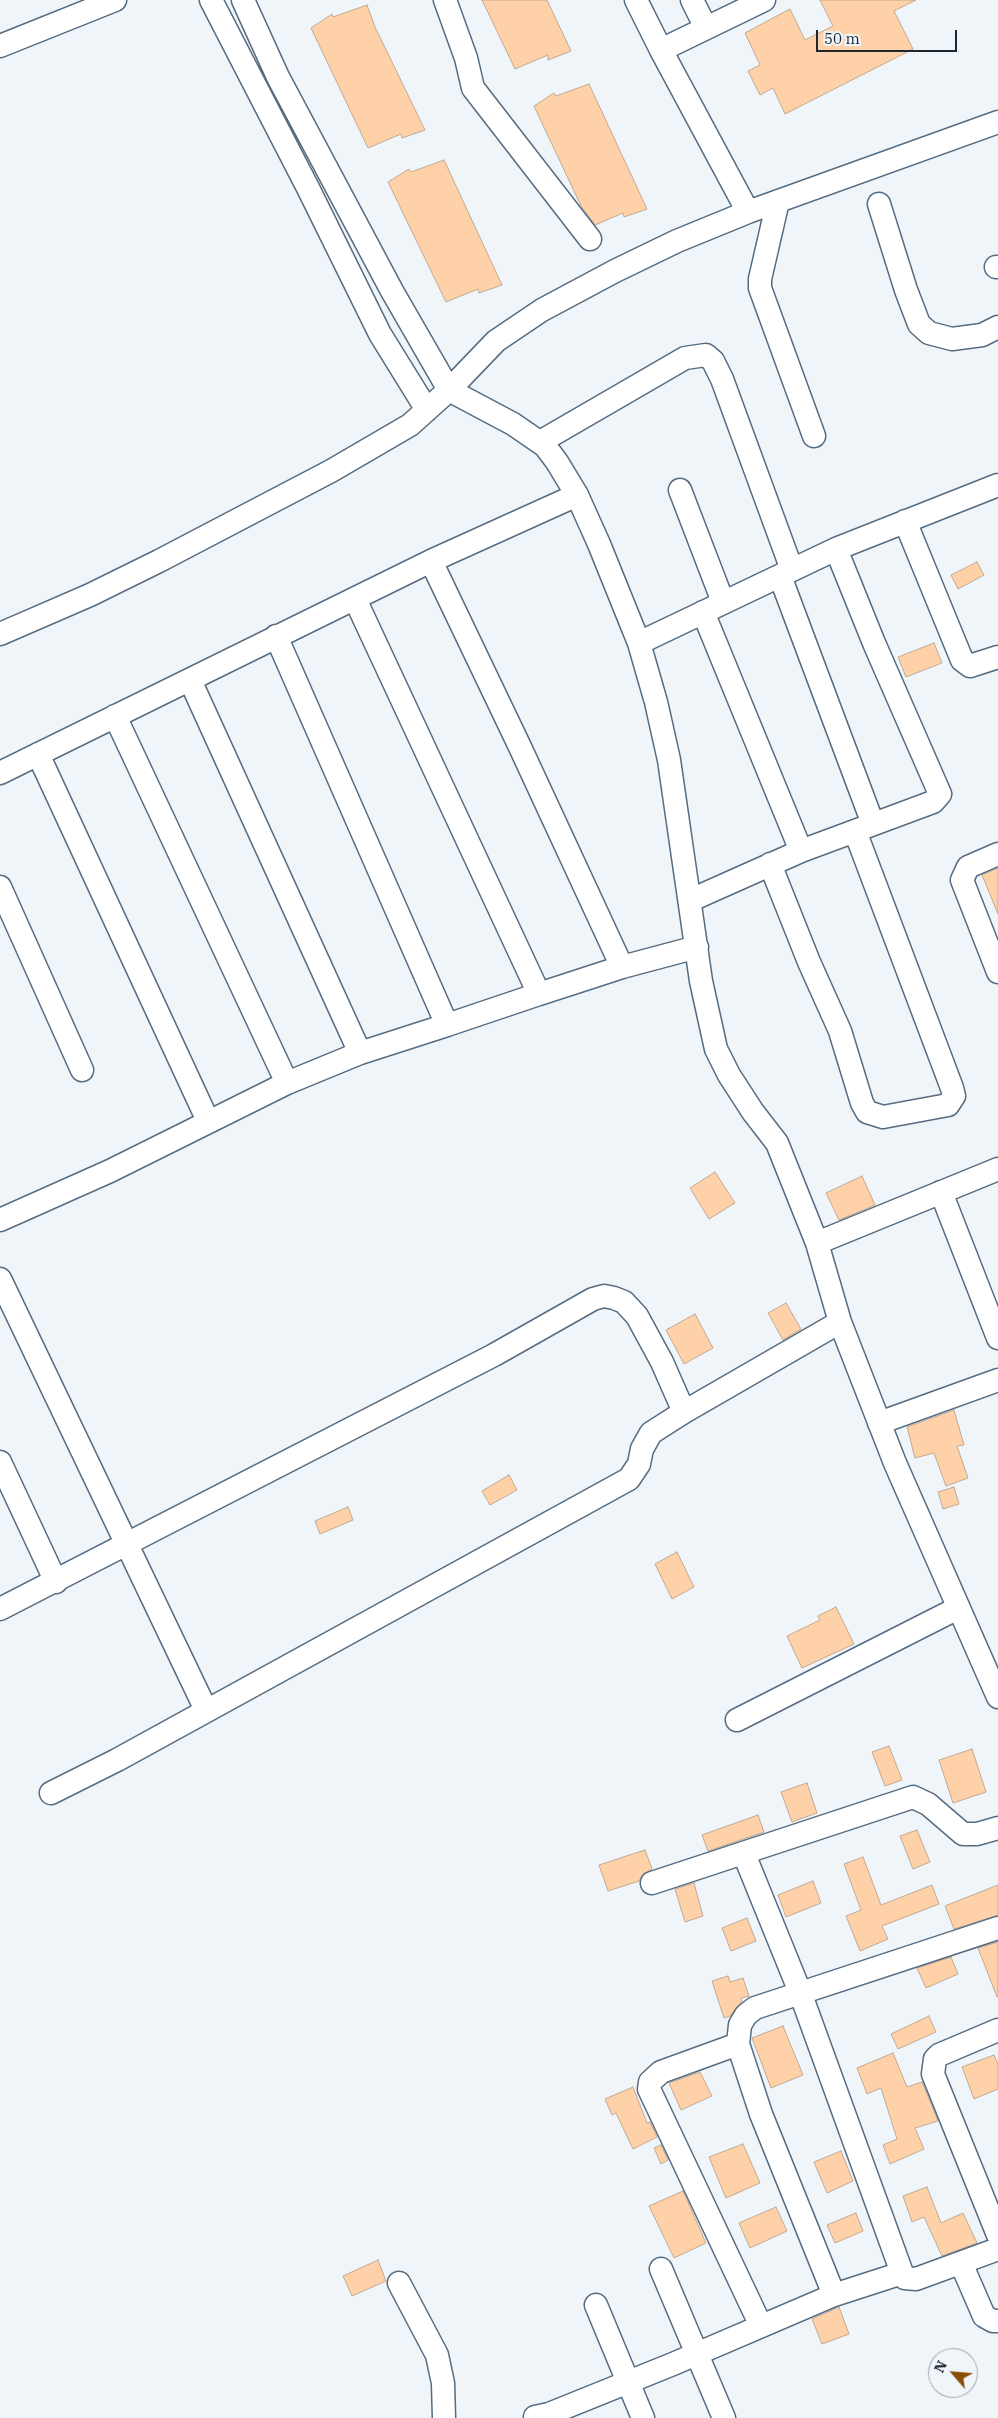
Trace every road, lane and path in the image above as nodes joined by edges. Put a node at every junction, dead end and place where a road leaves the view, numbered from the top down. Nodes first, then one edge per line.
1 (115, 0) edge
2 (211, 0) edge
3 (242, 0) edge
4 (445, 0) edge
5 (636, 0) edge
6 (692, 0) edge
7 (764, 0) edge
8 (706, 28) junction
9 (0, 46) edge
10 (661, 50) junction
11 (998, 122) edge
12 (778, 201) junction
13 (879, 204) dead end
14 (748, 212) junction
15 (590, 239) dead end
16 (998, 327) edge
17 (449, 390) junction
18 (427, 410) junction
19 (814, 436) dead end
20 (540, 442) junction
21 (998, 485) edge
22 (680, 490) dead end
23 (577, 496) junction
24 (905, 521) junction
25 (836, 549) junction
26 (431, 561) junction
27 (786, 573) junction
28 (355, 599) junction
29 (713, 607) junction
30 (0, 634) edge
31 (276, 636) junction
32 (639, 643) junction
33 (998, 657) edge
34 (190, 680) junction
35 (115, 716) junction
36 (38, 754) junction
37 (0, 773) edge
38 (864, 827) junction
39 (801, 851) junction
40 (998, 854) edge
41 (770, 864) junction
42 (0, 887) edge
43 (691, 900) junction
44 (697, 947) junction
45 (622, 967) junction
46 (998, 972) edge
47 (539, 994) junction
48 (447, 1025) junction
49 (360, 1052) junction
50 (82, 1070) dead end
51 (287, 1083) junction
52 (208, 1121) junction
53 (998, 1169) edge
54 (941, 1192) junction
55 (0, 1220) edge
56 (817, 1243) junction
57 (0, 1278) edge
58 (840, 1322) junction
59 (998, 1338) edge
60 (998, 1380) edge
61 (684, 1412) junction
62 (879, 1422) junction
63 (0, 1462) edge
64 (128, 1543) junction
65 (56, 1582) junction
66 (958, 1608) junction
67 (0, 1609) edge
68 (998, 1697) edge
69 (206, 1710) junction
70 (737, 1720) dead end
71 (52, 1794) dead end
72 (998, 1828) edge
73 (744, 1854) junction
74 (652, 1883) dead end
75 (998, 1928) edge
76 (800, 1992) junction
77 (998, 2030) edge
78 (738, 2044) junction
79 (998, 2235) edge
80 (998, 2249) edge
81 (961, 2263) junction
82 (661, 2269) dead end
83 (902, 2273) junction
84 (399, 2283) dead end
85 (834, 2296) junction
86 (596, 2305) dead end
87 (998, 2321) edge
88 (761, 2326) junction
89 (696, 2354) junction
90 (627, 2382) junction
91 (563, 2413) edge
92 (535, 2417) edge
93 (444, 2418) edge
94 (643, 2418) edge
95 (724, 2418) edge

1 - 9 street
2 - 18 street
3 - 17 street
4 - 15 street
5 - 10 street
6 - 8 street
7 - 8 street
8 - 10 street
10 - 14 street
11 - 12 street
12 - 14 street
12 - 19 street
13 - 16 street
14 - 17 street
17 - 18 street
17 - 20 street
18 - 30 street
20 - 23 street
20 - 27 street
21 - 24 street
22 - 29 street
23 - 26 street
23 - 32 street
24 - 25 street
24 - 33 street
25 - 27 street
25 - 38 street
26 - 28 street
26 - 45 street
27 - 29 street
27 - 38 street
28 - 31 street
28 - 47 street
29 - 32 street
29 - 39 street
31 - 34 street
31 - 48 street
32 - 43 street
34 - 35 street
34 - 49 street
35 - 36 street
35 - 51 street
36 - 37 street
36 - 52 street
38 - 39 street
38 - 41 street
39 - 41 street
40 - 46 street
41 - 43 street
42 - 50 street
43 - 44 street
44 - 45 street
44 - 56 street
45 - 47 street
47 - 48 street
48 - 49 street
49 - 51 street
51 - 52 street
52 - 55 street
53 - 54 street
54 - 56 street
54 - 59 street
56 - 58 street
57 - 64 street
58 - 61 street
58 - 62 street
60 - 62 street
61 - 64 street
61 - 69 street
62 - 66 street
63 - 65 street
64 - 65 street
64 - 69 street
65 - 67 street
66 - 68 street
66 - 70 street
69 - 71 street
72 - 73 street
73 - 74 street
73 - 76 street
75 - 76 street
76 - 78 street
76 - 83 street
77 - 79 street
78 - 85 street
78 - 88 street
80 - 81 street
81 - 83 street
81 - 87 street
82 - 89 street
83 - 85 street
84 - 93 street
85 - 88 street
86 - 90 street
88 - 89 street
89 - 90 street
89 - 95 street
90 - 91 street
90 - 94 street
91 - 92 street

